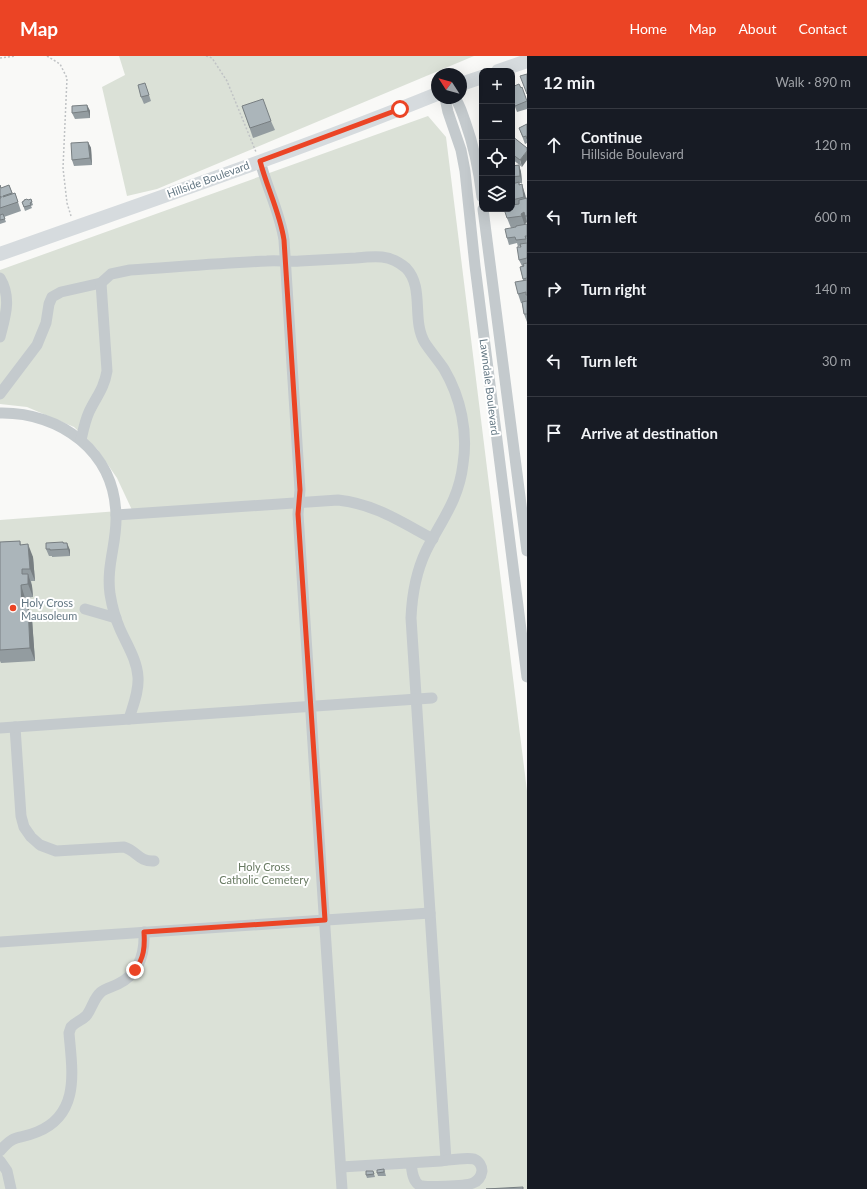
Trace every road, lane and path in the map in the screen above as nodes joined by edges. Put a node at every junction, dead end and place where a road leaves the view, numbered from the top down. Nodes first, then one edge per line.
1 (15, 56) edge
2 (47, 56) edge
3 (206, 56) edge
4 (0, 58) edge
5 (527, 61) edge
6 (507, 68) edge
7 (479, 78) edge
8 (467, 82) edge
9 (431, 96) edge
10 (446, 104) edge
11 (459, 104) edge
12 (260, 161) junction
13 (479, 179) edge
14 (484, 212) edge
15 (74, 227) junction
16 (0, 254) edge
17 (285, 261) junction
18 (0, 278) edge
19 (101, 283) junction
20 (0, 337) edge
21 (0, 394) edge
22 (0, 413) edge
23 (81, 440) junction
24 (299, 502) junction
25 (116, 515) junction
26 (433, 539) junction
27 (527, 550) edge
28 (85, 609) dead end
29 (116, 618) junction
30 (527, 677) edge
31 (432, 698) dead end
32 (416, 699) junction
33 (311, 706) junction
34 (130, 719) junction
35 (14, 727) junction
36 (0, 728) edge
37 (154, 861) dead end
38 (430, 913) junction
39 (325, 920) junction
40 (144, 932) junction
41 (0, 942) edge
42 (0, 1151) edge
43 (446, 1160) junction
44 (0, 1161) edge
45 (411, 1163) junction
46 (341, 1167) junction
47 (11, 1189) edge
48 (342, 1189) edge

1 - 4 path
2 - 15 path
3 - 12 path
5 - 6 main road
7 - 8 main road
9 - 12 main road, Hillside Boulevard
10 - 30 street, Lawndale Boulevard
11 - 13 street
12 - 15 main road, Hillside Boulevard
12 - 17 street
14 - 27 street, Lawndale Boulevard
15 - 16 main road, Hillside Boulevard
17 - 19 street
17 - 24 street
17 - 26 street
18 - 20 street
19 - 21 street
19 - 23 street
22 - 23 street
23 - 25 street
24 - 25 street
24 - 26 street
24 - 33 street
25 - 29 street
26 - 32 street
28 - 29 street
29 - 34 street
31 - 32 street
32 - 33 street
32 - 38 street
33 - 34 street
33 - 39 street
34 - 35 street
35 - 36 street
35 - 37 street
38 - 39 street
38 - 43 street
39 - 40 street
39 - 46 street
40 - 41 street
40 - 42 street
43 - 45 street
43 - 45 street
44 - 47 street
45 - 46 street
46 - 48 street

